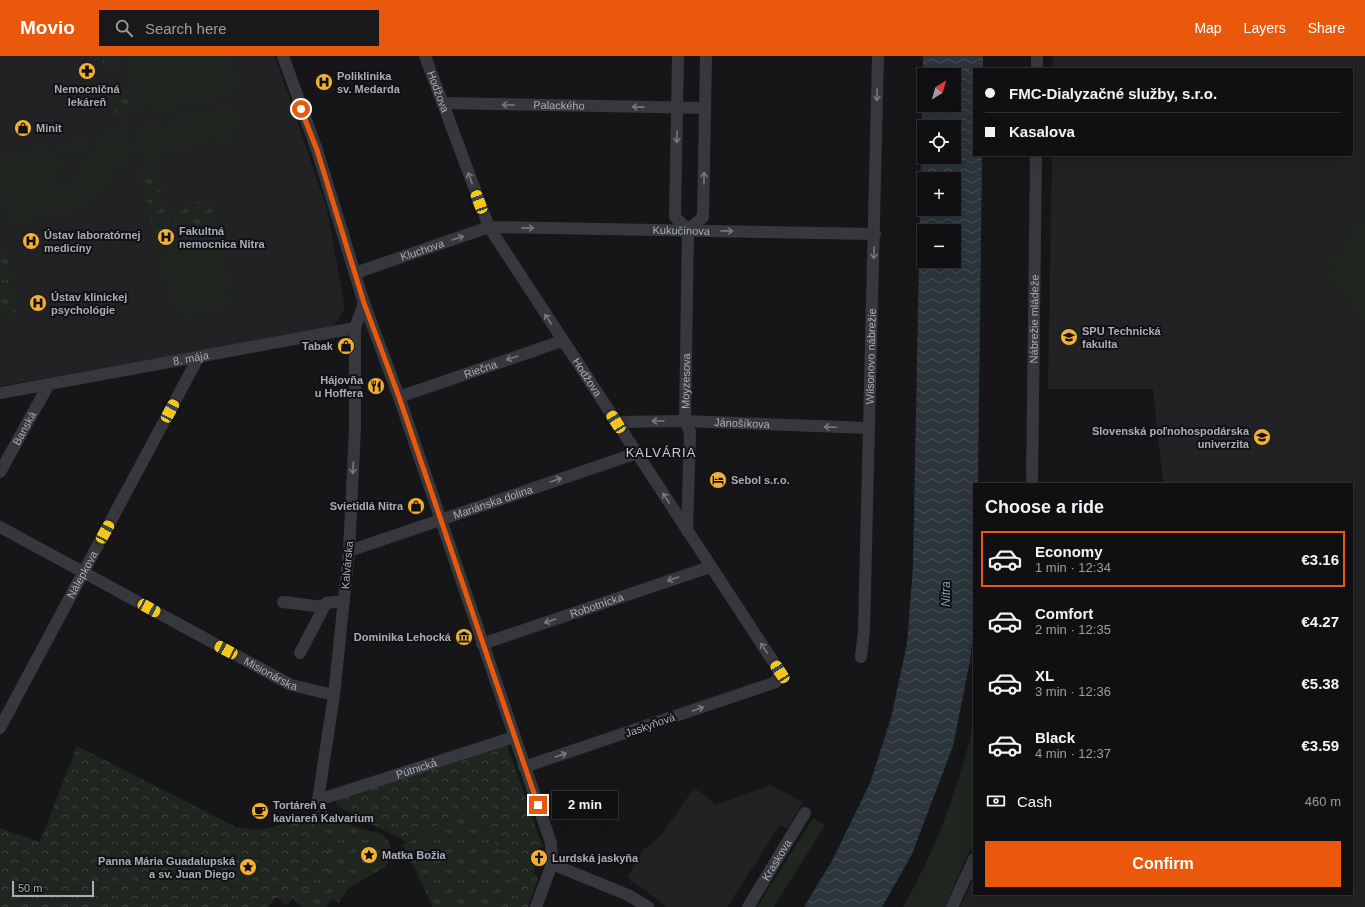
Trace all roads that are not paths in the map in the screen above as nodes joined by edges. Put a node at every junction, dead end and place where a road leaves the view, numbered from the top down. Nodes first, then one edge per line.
1 (283, 56) edge
2 (424, 56) edge
3 (678, 56) edge
4 (706, 56) edge
5 (878, 56) edge
6 (1037, 56) edge
7 (1037, 68) edge
8 (442, 103) junction
9 (677, 108) junction
10 (705, 108) junction
11 (1036, 156) edge
12 (489, 227) junction
13 (688, 230) junction
14 (875, 234) junction
15 (355, 273) junction
16 (364, 303) junction
17 (354, 328) junction
18 (562, 341) junction
19 (198, 358) junction
20 (49, 384) junction
21 (0, 393) edge
22 (399, 397) junction
23 (685, 421) junction
24 (616, 422) junction
25 (869, 428) junction
26 (637, 453) junction
27 (0, 472) edge
28 (1032, 483) edge
29 (440, 520) junction
30 (0, 527) edge
31 (687, 531) junction
32 (349, 551) junction
33 (710, 567) junction
34 (83, 572) junction
35 (344, 601) junction
36 (283, 602) dead end
37 (324, 607) junction
38 (482, 644) junction
39 (300, 653) dead end
40 (861, 657) dead end
41 (776, 682) joint
42 (334, 695) junction
43 (0, 728) edge
44 (514, 737) junction
45 (524, 767) junction
46 (318, 800) joint
47 (805, 813) dead end
48 (973, 861) edge
49 (552, 864) junction
50 (628, 901) edge
51 (536, 907) edge
52 (648, 907) edge
53 (748, 907) edge
54 (952, 907) edge

1 - 15 street
2 - 8 street, Hodžova
3 - 9 street
4 - 10 street
5 -> 14 street, Wilsonovo nábrežie
6 - 7 street
9 -> 8 street, Palackého
12 -> 8 street, Hodžova
9 - 10 street, Palackého
9 -> 13 street
13 -> 10 street
11 - 28 street, Nábrežie mládeže
12 -> 13 street, Kukučínova
15 -> 12 street, Kluchova
18 -> 12 street, Hodžova
13 -> 14 street, Kukučínova
13 - 23 street, Moyzesova
14 -> 25 street, Wilsonovo nábrežie
15 - 16 street
16 - 17 street
16 - 22 street
17 - 19 street, 8. mája
17 -> 32 street, Kalvárska
18 -> 22 street, Riečna
18 - 24 street, Hodžova
19 - 20 street, 8. mája
19 - 34 street, Nálepkova
20 - 21 street, 8. mája
20 - 27 street, Banská
22 - 29 street
23 -> 24 street, Jánošíkova
25 -> 23 street, Jánošíkova
23 - 31 street, Moyzesova
24 - 26 street, Hodžova
25 - 40 street, Wilsonovo nábrežie
29 -> 26 street, Mariánska dolina
31 -> 26 street, Hodžova
29 - 32 street, Mariánska dolina
29 - 38 street
30 - 34 street, Misionárska
31 - 33 street, Hodžova
32 - 35 street, Kalvárska
33 -> 38 street, Robotnícka
41 -> 33 street, Hodžova
34 - 42 street, Misionárska
34 - 43 street, Nálepkova
35 - 37 street
35 - 42 street, Kalvárska
36 - 37 street
37 - 39 street
38 - 44 street
45 -> 41 street, Jaskyňová
42 - 46 street, Kalvárska
44 - 45 street
44 - 46 street, Pútnická
45 - 49 street
47 - 53 street, Kraskova
48 - 54 street
49 - 50 street
49 - 51 street
50 - 52 street

